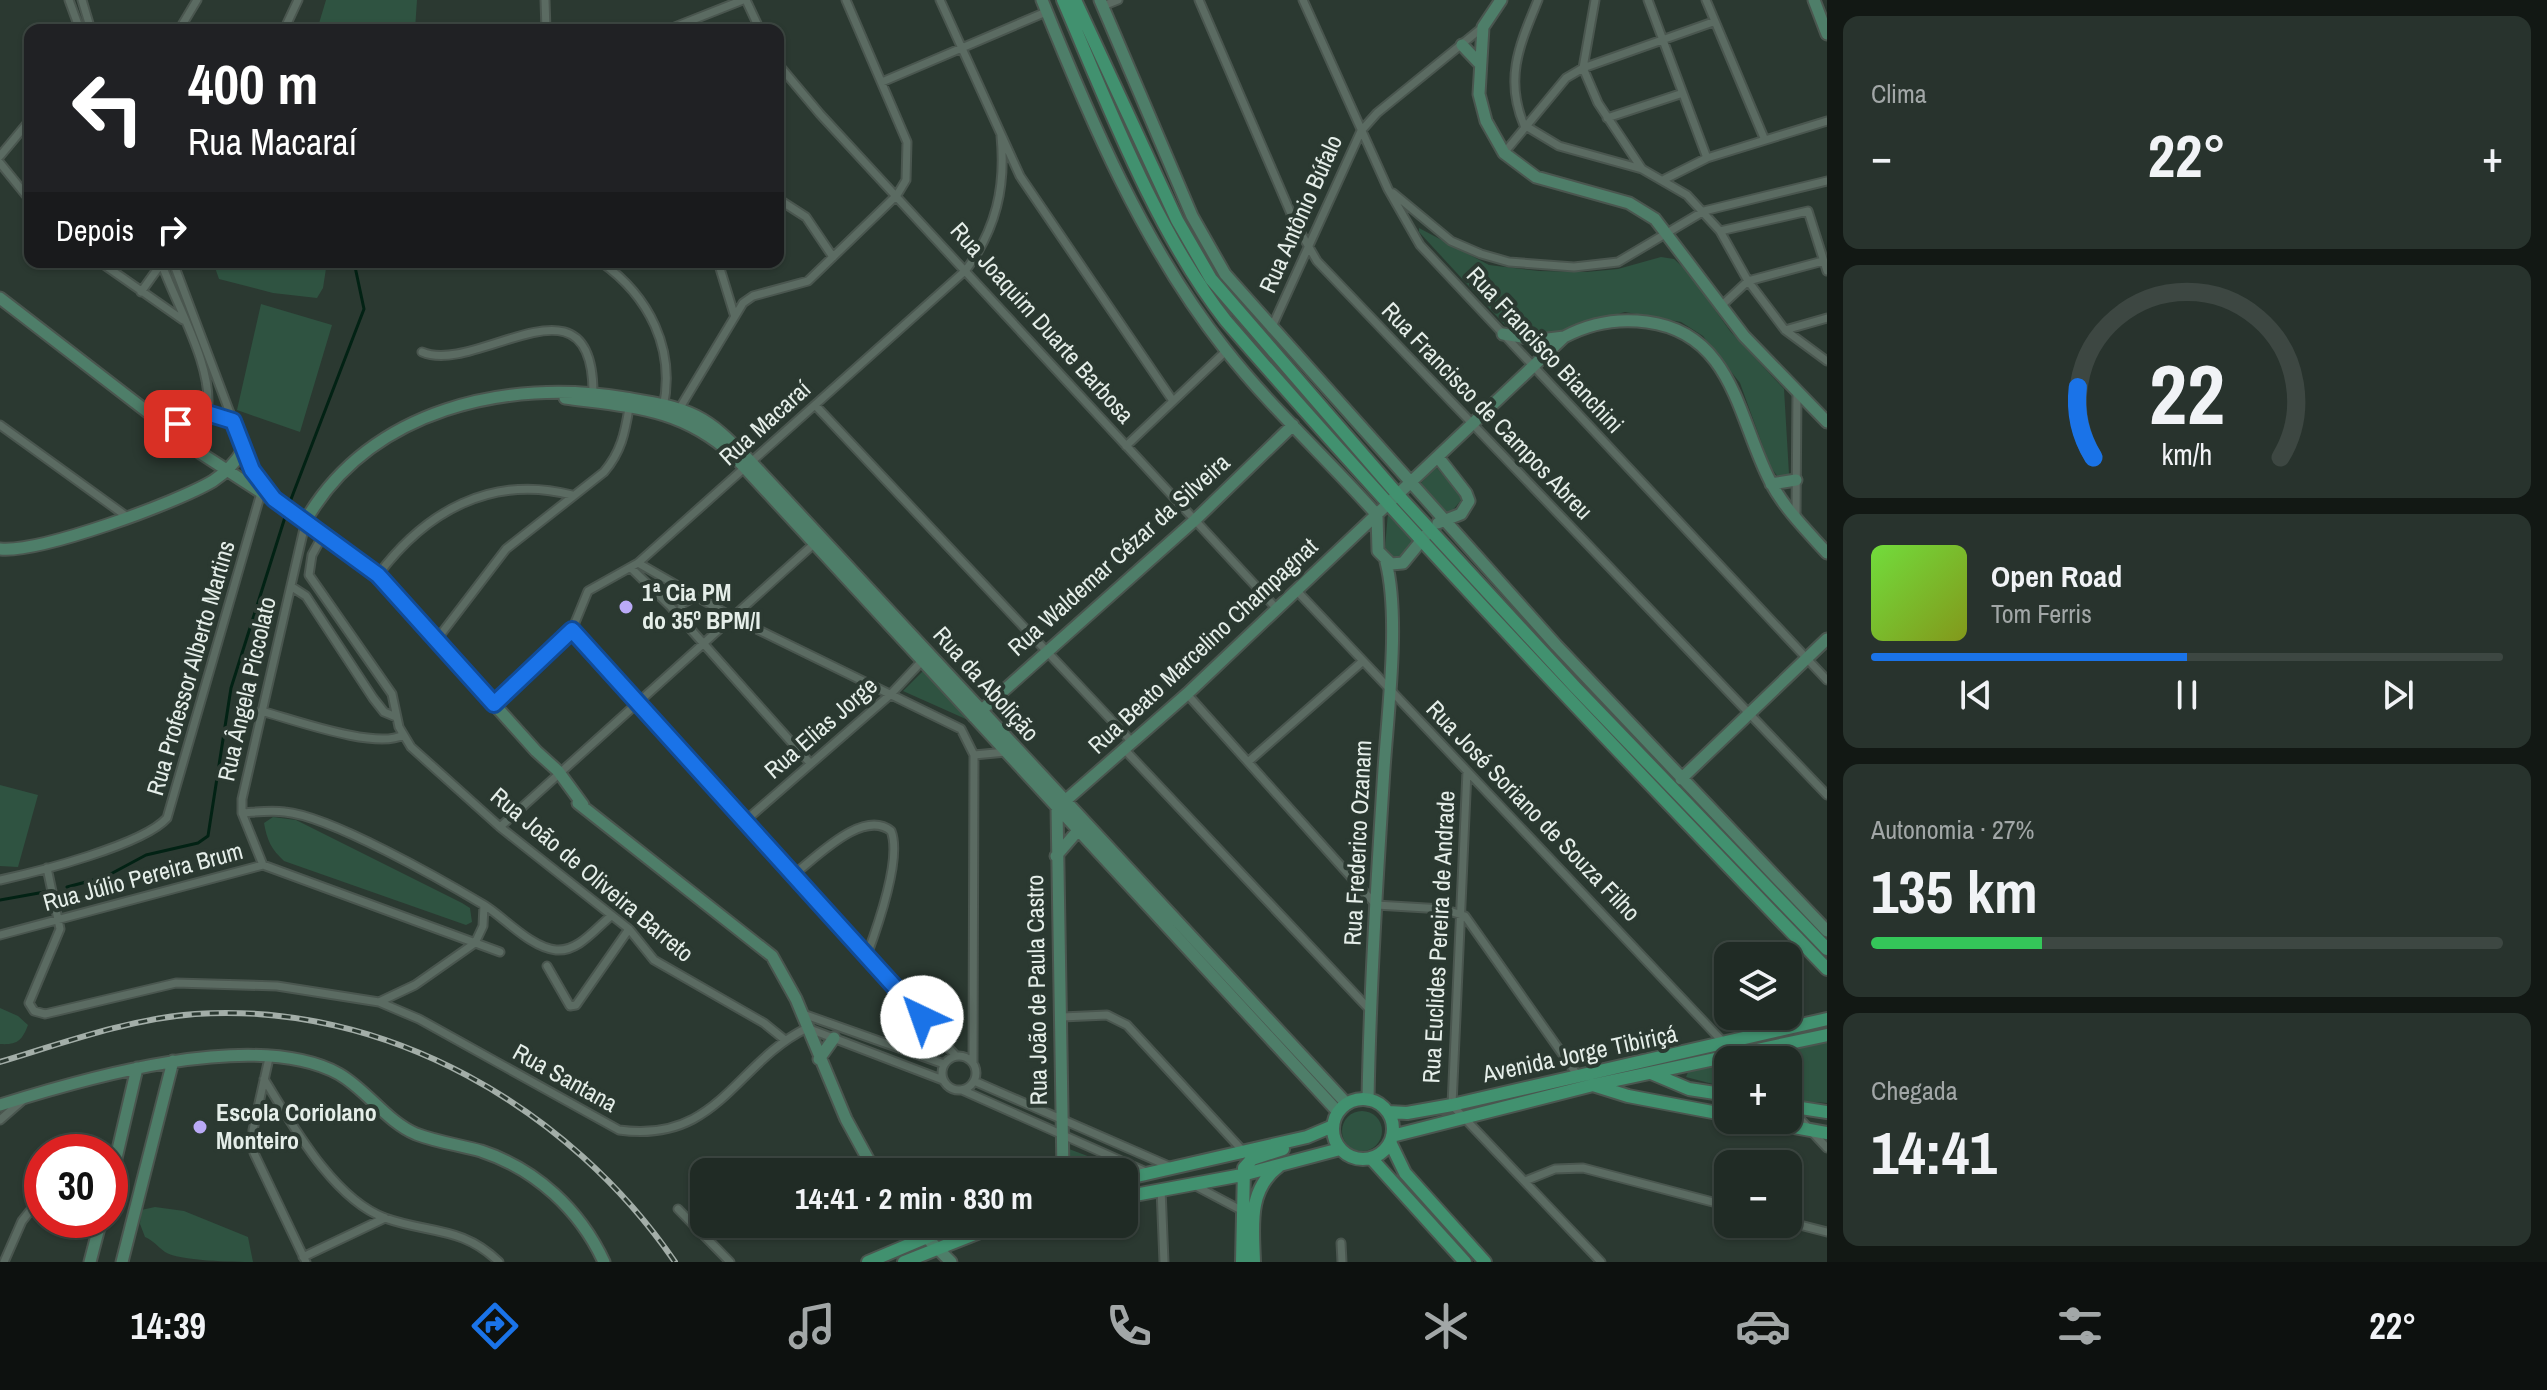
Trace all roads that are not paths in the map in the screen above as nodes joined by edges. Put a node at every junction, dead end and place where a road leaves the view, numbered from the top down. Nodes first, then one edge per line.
1 (69, 0) edge
2 (82, 0) edge
3 (197, 0) edge
4 (298, 0) edge
5 (545, 0) edge
6 (744, 0) edge
7 (846, 0) edge
8 (940, 0) edge
9 (1063, 0) edge
10 (1075, 0) edge
11 (1118, 0) edge
12 (1199, 0) edge
13 (1303, 0) edge
14 (1501, 0) edge
15 (1538, 0) edge
16 (1595, 0) edge
17 (1648, 0) edge
18 (1706, 0) edge
19 (1814, 0) edge
20 (1101, 3) edge
21 (1044, 6) edge
22 (1713, 22) junction
23 (78, 24) edge
24 (89, 24) edge
25 (183, 24) edge
26 (287, 24) edge
27 (546, 24) edge
28 (682, 24) edge
29 (757, 24) edge
30 (1483, 27) junction
31 (1827, 34) edge
32 (1662, 40) junction
33 (1462, 45) junction
34 (961, 48) junction
35 (1480, 64) junction
36 (1583, 68) junction
37 (784, 71) edge
38 (882, 82) junction
39 (1680, 94) junction
40 (1607, 118) junction
41 (1827, 121) edge
42 (1524, 125) junction
43 (24, 127) edge
44 (1361, 131) junction
45 (1001, 136) junction
46 (1764, 138) junction
47 (1504, 153) junction
48 (0, 156) edge
49 (1707, 158) junction
50 (0, 163) edge
51 (1642, 169) junction
52 (1665, 179) junction
53 (1827, 181) edge
54 (1388, 189) junction
55 (24, 193) edge
56 (897, 195) junction
57 (784, 203) edge
58 (1704, 211) junction
59 (1720, 231) junction
60 (1666, 234) junction
61 (1307, 249) junction
62 (833, 257) junction
63 (1823, 261) junction
64 (108, 268) edge
65 (158, 268) edge
66 (163, 268) edge
67 (175, 268) edge
68 (608, 268) edge
69 (720, 268) edge
70 (966, 270) junction
71 (1827, 271) edge
72 (1748, 281) junction
73 (141, 292) junction
74 (0, 298) edge
75 (1720, 307) junction
76 (734, 314) junction
77 (1827, 318) edge
78 (183, 320) junction
79 (1271, 329) junction
80 (1785, 330) junction
81 (1503, 334) junction
82 (1564, 337) junction
83 (1226, 351) junction
84 (422, 352) dead end
85 (1827, 361) edge
86 (1533, 366) junction
87 (1797, 391) junction
88 (593, 397) junction
89 (1173, 401) junction
90 (815, 405) junction
91 (629, 408) junction
92 (663, 409) junction
93 (207, 413) junction
94 (677, 413) junction
95 (154, 417) junction
96 (233, 421) junction
97 (1827, 422) edge
98 (0, 425) edge
99 (193, 425) junction
100 (1293, 425) junction
101 (1471, 425) junction
102 (191, 445) junction
103 (1126, 446) junction
104 (243, 450) junction
105 (1438, 457) junction
106 (748, 465) junction
107 (227, 470) junction
108 (1796, 480) junction
109 (1411, 483) junction
110 (1771, 484) junction
111 (261, 493) junction
112 (572, 495) junction
113 (1398, 495) junction
114 (276, 500) junction
115 (1388, 505) junction
116 (1377, 515) junction
117 (126, 516) junction
118 (302, 517) junction
119 (1796, 518) junction
120 (1195, 520) junction
121 (1443, 520) junction
122 (1430, 529) junction
123 (1361, 531) junction
124 (324, 533) junction
125 (1377, 539) junction
126 (817, 541) junction
127 (1421, 541) junction
128 (0, 549) edge
129 (1827, 553) edge
130 (298, 561) junction
131 (1386, 562) junction
132 (1403, 563) junction
133 (634, 566) junction
134 (309, 575) junction
135 (378, 575) junction
136 (292, 587) junction
137 (1393, 588) junction
138 (1297, 591) junction
139 (697, 597) junction
140 (1277, 609) junction
141 (681, 618) junction
142 (734, 618) junction
143 (572, 630) junction
144 (438, 638) junction
145 (1827, 639) edge
146 (703, 644) junction
147 (1046, 652) junction
148 (1806, 659) junction
149 (1363, 661) junction
150 (921, 662) junction
151 (1827, 680) edge
152 (1389, 690) junction
153 (891, 694) junction
154 (1187, 694) junction
155 (638, 702) junction
156 (494, 704) junction
157 (261, 711) junction
158 (1750, 714) junction
159 (977, 715) junction
160 (396, 717) junction
161 (403, 735) junction
162 (1128, 746) junction
163 (1006, 752) junction
164 (974, 755) junction
165 (1248, 762) junction
166 (810, 763) junction
167 (1467, 771) junction
168 (556, 773) junction
169 (1681, 779) junction
170 (1827, 795) edge
171 (1061, 804) junction
172 (242, 813) junction
173 (745, 821) junction
174 (1081, 826) junction
175 (500, 827) junction
176 (1055, 857) junction
177 (263, 865) junction
178 (47, 868) junction
179 (793, 875) junction
180 (0, 880) edge
181 (484, 905) junction
182 (1376, 905) junction
183 (1459, 912) junction
184 (611, 916) junction
185 (61, 920) junction
186 (629, 929) junction
187 (1827, 931) edge
188 (0, 935) edge
189 (475, 943) junction
190 (1827, 949) edge
191 (500, 952) dead end
192 (867, 955) junction
193 (547, 966) dead end
194 (1827, 969) edge
195 (379, 1002) junction
196 (1370, 1010) junction
197 (801, 1014) junction
198 (1062, 1017) junction
199 (1827, 1019) edge
200 (807, 1028) junction
201 (1827, 1035) edge
202 (834, 1038) junction
203 (785, 1040) junction
204 (1725, 1044) junction
205 (1784, 1046) edge
206 (956, 1056) junction
207 (269, 1058) junction
208 (819, 1059) junction
209 (173, 1061) junction
210 (1714, 1062) edge
211 (973, 1063) junction
212 (944, 1064) junction
213 (1649, 1067) junction
214 (1681, 1067) junction
215 (137, 1068) junction
216 (1578, 1076) junction
217 (264, 1079) junction
218 (943, 1080) junction
219 (974, 1081) junction
220 (1593, 1085) junction
221 (1689, 1089) junction
222 (962, 1090) junction
223 (1714, 1093) edge
224 (28, 1096) junction
225 (1368, 1100) junction
226 (0, 1105) edge
227 (1452, 1105) junction
228 (1342, 1108) junction
229 (1802, 1108) edge
230 (1388, 1112) junction
231 (1827, 1112) edge
232 (1714, 1113) edge
233 (1463, 1117) junction
234 (0, 1120) edge
235 (1062, 1121) junction
236 (1802, 1122) edge
237 (1333, 1126) junction
238 (1802, 1129) edge
239 (1809, 1130) junction
240 (1827, 1133) edge
241 (120, 1134) edge
242 (1062, 1135) junction
243 (1307, 1137) junction
244 (1391, 1139) junction
245 (1827, 1148) edge
246 (1340, 1149) junction
247 (1243, 1151) junction
248 (868, 1158) edge
249 (1063, 1158) edge
250 (1371, 1158) junction
251 (1285, 1162) junction
252 (1173, 1168) junction
253 (1151, 1174) junction
254 (1242, 1175) junction
255 (1138, 1176) edge
256 (1525, 1181) junction
257 (1190, 1183) junction
258 (1161, 1189) junction
259 (1138, 1194) edge
260 (1714, 1202) edge
261 (678, 1209) dead end
262 (1241, 1210) junction
263 (24, 1218) edge
264 (385, 1218) junction
265 (1802, 1226) edge
266 (1827, 1232) edge
267 (96, 1238) edge
268 (921, 1238) edge
269 (924, 1238) edge
270 (961, 1238) edge
271 (1341, 1243) dead end
272 (933, 1248) junction
273 (304, 1260) edge
274 (4, 1262) edge
275 (90, 1262) edge
276 (122, 1262) edge
277 (497, 1262) edge
278 (604, 1262) edge
279 (730, 1262) edge
280 (868, 1262) edge
281 (904, 1262) edge
282 (951, 1262) edge
283 (1164, 1262) edge
284 (1242, 1262) edge
285 (1254, 1262) edge
286 (1342, 1262) edge
287 (1465, 1262) edge
288 (1485, 1262) edge
289 (1601, 1262) edge

1 - 23 street
2 - 24 street
3 - 25 street
4 - 26 street
5 - 27 street
6 - 28 street
6 - 29 street
7 - 38 street
8 - 34 street
9 - 115 main road
10 - 113 main road
11 - 20 street
12 - 61 street, Rua Francisco de Campos Abreu
13 - 44 street, Rua Francisco Bianchini
14 - 30 main road
15 - 42 street
16 - 36 street
17 - 32 street
18 - 22 street
19 - 31 main road
20 - 79 main road
21 - 34 street
21 - 83 main road
22 - 32 street
22 - 46 street
30 - 33 street, Rua Antônio Búfalo
30 - 35 main road
32 - 36 street
32 - 39 street
33 - 35 main road
33 - 44 street, Rua Antônio Búfalo
34 - 38 street
34 - 45 street
35 - 47 main road
36 - 40 street
36 - 42 street
37 - 56 street, Rua Joaquim Duarte Barbosa
38 - 56 street
39 - 40 street
39 - 49 street
40 - 51 street
41 - 46 street
42 - 47 street
42 - 51 street
43 - 48 street
44 - 54 street, Rua Francisco Bianchini
44 - 61 street, Rua Antônio Búfalo
45 - 70 street, Rua Macaraí
45 - 89 street
46 - 49 street
47 - 60 main road
49 - 52 street
50 - 55 street
51 - 52 street
52 - 58 street
53 - 58 street
54 - 60 street
54 - 81 street, Rua Francisco Bianchini
56 - 62 street
56 - 70 street, Rua Joaquim Duarte Barbosa
57 - 62 street
58 - 59 street
58 - 60 street
59 - 63 street
59 - 72 street
60 - 75 main road
61 - 79 street, Rua Antônio Búfalo
61 - 101 street, Rua Francisco de Campos Abreu
62 - 76 street
63 - 71 street
63 - 72 street
64 - 73 street
65 - 73 street
66 - 78 street
67 - 96 street
68 - 92 street
69 - 76 street
70 - 90 street, Rua Macaraí
70 - 103 street, Rua Joaquim Duarte Barbosa
72 - 75 street
72 - 80 street
73 - 78 street
74 - 95 main road
75 - 87 main road
76 - 94 street
77 - 80 street
78 - 93 street
79 - 109 main road
80 - 85 street
81 - 82 main road
81 - 86 street, Rua Francisco Bianchini
82 - 86 main road
82 - 110 main road
83 - 89 street
83 - 100 main road
84 - 88 street
86 - 101 main road
86 - 148 street, Rua Francisco Bianchini
87 - 97 main road
87 - 108 street
88 - 91 main road, Rua da Abolição
88 - 92 main road, Rua da Abolição
88 - 118 main road, Rua da Abolição
89 - 103 street
90 - 106 street, Rua Macaraí
90 - 147 street
91 - 92 main road, Rua da Abolição
91 - 112 street
92 - 94 main road, Rua da Abolição
93 - 96 main road
93 - 99 main road
94 - 106 main road, Rua da Abolição
95 - 99 main road
95 - 102 main road
96 - 104 main road
98 - 117 street
99 - 102 main road
100 - 116 main road
100 - 120 main road, Rua Waldemar Cézar da Silveira
101 - 105 main road
101 - 158 street, Rua Francisco de Campos Abreu
102 - 107 main road
103 - 120 street, Rua Joaquim Duarte Barbosa
104 - 107 main road
104 - 114 main road
105 - 109 main road
105 - 121 main road, Rua Frederico Ozanam
106 - 126 main road, Rua da Abolição
106 - 133 street, Rua Macaraí
107 - 111 main road
107 - 117 main road
108 - 110 main road
108 - 119 street
109 - 113 main road
109 - 121 main road
110 - 119 main road
111 - 114 main road
111 - 178 street, Rua Professor Alberto Martins
112 - 135 street
112 - 144 street
113 - 115 main road
113 - 122 main road
114 - 118 main road
115 - 116 main road
115 - 127 main road
116 - 123 main road, Rua Beato Marcelino Champagnat
116 - 125 main road, Rua Frederico Ozanam
117 - 128 main road
118 - 124 main road
118 - 130 street, Rua Ângela Piccolato
119 - 129 main road
120 - 140 street, Rua Joaquim Duarte Barbosa
120 - 147 main road, Rua Waldemar Cézar da Silveira
121 - 122 main road, Rua Frederico Ozanam
121 - 169 main road
122 - 127 main road, Rua Frederico Ozanam
122 - 190 main road
123 - 125 main road
123 - 138 main road, Rua Beato Marcelino Champagnat
124 - 134 street
124 - 135 main road
125 - 131 main road, Rua Frederico Ozanam
126 - 142 street
126 - 150 main road, Rua da Abolição
126 - 159 main road, Rua da Abolição
127 - 132 main road, Rua Frederico Ozanam
127 - 194 main road
130 - 134 street, Rua João de Oliveira Barreto
130 - 136 street, Rua Ângela Piccolato
131 - 132 main road
131 - 137 main road, Rua Frederico Ozanam
132 - 137 main road, Rua Frederico Ozanam
133 - 139 street
133 - 141 street
133 - 143 street, Rua Macaraí
134 - 160 street, Rua João de Oliveira Barreto
135 - 144 main road
136 - 157 street, Rua Ângela Piccolato
136 - 160 street, Rua João de Oliveira Barreto
137 - 152 main road, Rua Frederico Ozanam
138 - 140 main road, Rua Beato Marcelino Champagnat
138 - 149 street, Rua José Soriano de Souza Filho
139 - 141 street
139 - 142 street
140 - 154 main road, Rua Beato Marcelino Champagnat
141 - 146 street
142 - 146 street
142 - 153 street
143 - 155 street
143 - 156 street, Rua Macaraí
144 - 156 main road
145 - 148 main road
146 - 155 street
146 - 166 street
147 - 159 main road, Rua Waldemar Cézar da Silveira
147 - 162 street
148 - 151 street, Rua Francisco Bianchini
148 - 158 main road
149 - 152 street, Rua José Soriano de Souza Filho
149 - 165 street
150 - 153 street, Rua Elias Jorge
150 - 159 main road, Rua da Abolição
152 - 167 street, Rua José Soriano de Souza Filho
152 - 182 main road, Rua Frederico Ozanam
153 - 164 street
153 - 166 street, Rua Elias Jorge
154 - 162 main road, Rua Beato Marcelino Champagnat
154 - 165 street
155 - 168 street
155 - 173 street
156 - 168 main road
157 - 161 street
157 - 172 street, Rua Ângela Piccolato
158 - 169 main road
158 - 170 street, Rua Francisco de Campos Abreu
159 - 163 main road, Rua da Abolição
159 - 171 main road, Rua da Abolição
160 - 161 street, Rua João de Oliveira Barreto
161 - 175 street, Rua João de Oliveira Barreto
162 - 171 main road, Rua Beato Marcelino Champagnat
162 - 196 street
163 - 164 street
163 - 171 main road, Rua da Abolição
164 - 211 street
165 - 182 street
166 - 173 street, Rua Elias Jorge
167 - 183 street, Rua Euclides Pereira de Andrade
167 - 204 street, Rua José Soriano de Souza Filho
168 - 175 street
168 - 197 main road
169 - 187 main road
171 - 174 main road, Rua da Abolição
171 - 176 main road, Rua João de Paula Castro
172 - 177 street, Rua Ângela Piccolato
172 - 181 street
173 - 179 street
174 - 176 main road
174 - 228 main road, Rua da Abolição
175 - 184 street, Rua João de Oliveira Barreto
176 - 198 main road, Rua João de Paula Castro
177 - 185 street, Rua Júlio Pereira Brum
177 - 189 street, Rua Júlio Pereira Brum
178 - 180 street, Rua Professor Alberto Martins
178 - 185 street
179 - 192 street
179 - 192 street
181 - 184 street
181 - 189 street
182 - 183 street
182 - 196 main road, Rua Frederico Ozanam
183 - 216 street
183 - 227 street, Rua Euclides Pereira de Andrade
184 - 186 street, Rua João de Oliveira Barreto
185 - 188 street, Rua Júlio Pereira Brum
185 - 195 street, Rua Santana
186 - 193 street
186 - 203 street, Rua João de Oliveira Barreto
189 - 191 street, Rua Júlio Pereira Brum
189 - 195 street
192 - 206 street
195 - 203 street, Rua Santana
196 - 225 main road, Rua Frederico Ozanam
197 - 200 main road
197 - 212 street
198 - 235 main road, Rua João de Paula Castro
198 - 247 street
199 - 204 main road, Avenida Jorge Tibiriçá
200 - 202 street
200 - 203 street, Rua Santana
200 - 208 main road
201 - 205 main road, Avenida Jorge Tibiriçá
202 - 208 main road
202 - 218 street
204 - 213 main road, Avenida Jorge Tibiriçá
206 - 211 street
206 - 212 street
207 - 209 main road
207 - 217 street
207 - 278 main road
208 - 248 main road
209 - 215 main road
209 - 276 main road
210 - 214 main road, Avenida Jorge Tibiriçá
211 - 219 street
212 - 218 street
213 - 214 main road, Avenida Jorge Tibiriçá
213 - 216 main road, Avenida Jorge Tibiriçá
213 - 220 main road, Avenida Jorge Tibiriçá
213 - 221 main road
214 - 221 main road
215 - 224 main road
215 - 241 main road
216 - 227 main road, Avenida Jorge Tibiriçá
217 - 264 street
217 - 273 street
218 - 222 street
219 - 222 street
219 - 235 street
220 - 232 main road
220 - 233 main road, Avenida Jorge Tibiriçá
221 - 223 main road
222 - 242 street
224 - 226 main road
224 - 234 street
225 - 228 main road
225 - 230 main road
227 - 230 main road, Avenida Jorge Tibiriçá
227 - 233 street
228 - 237 main road
229 - 231 main road
230 - 244 main road
233 - 244 main road, Avenida Jorge Tibiriçá
233 - 256 street
235 - 242 main road, Rua João de Paula Castro
235 - 252 street
236 - 239 street
237 - 243 main road
237 - 246 main road
238 - 239 main road
239 - 240 main road
239 - 245 street
242 - 249 main road, Rua João de Paula Castro
242 - 253 street
243 - 247 main road
243 - 254 main road
244 - 250 main road
244 - 288 main road
246 - 250 main road
246 - 251 main road
247 - 252 main road
250 - 287 main road
251 - 254 main road
251 - 285 main road
252 - 253 main road
253 - 255 main road
254 - 257 main road
254 - 262 main road
256 - 260 street
256 - 289 street
257 - 258 main road
257 - 262 street
258 - 259 main road
258 - 283 street
261 - 279 street
262 - 284 main road
263 - 274 street
264 - 273 street
264 - 277 street
265 - 266 street
267 - 275 main road
268 - 280 main road
269 - 272 main road
270 - 272 main road
271 - 286 street
272 - 281 main road
272 - 282 main road

